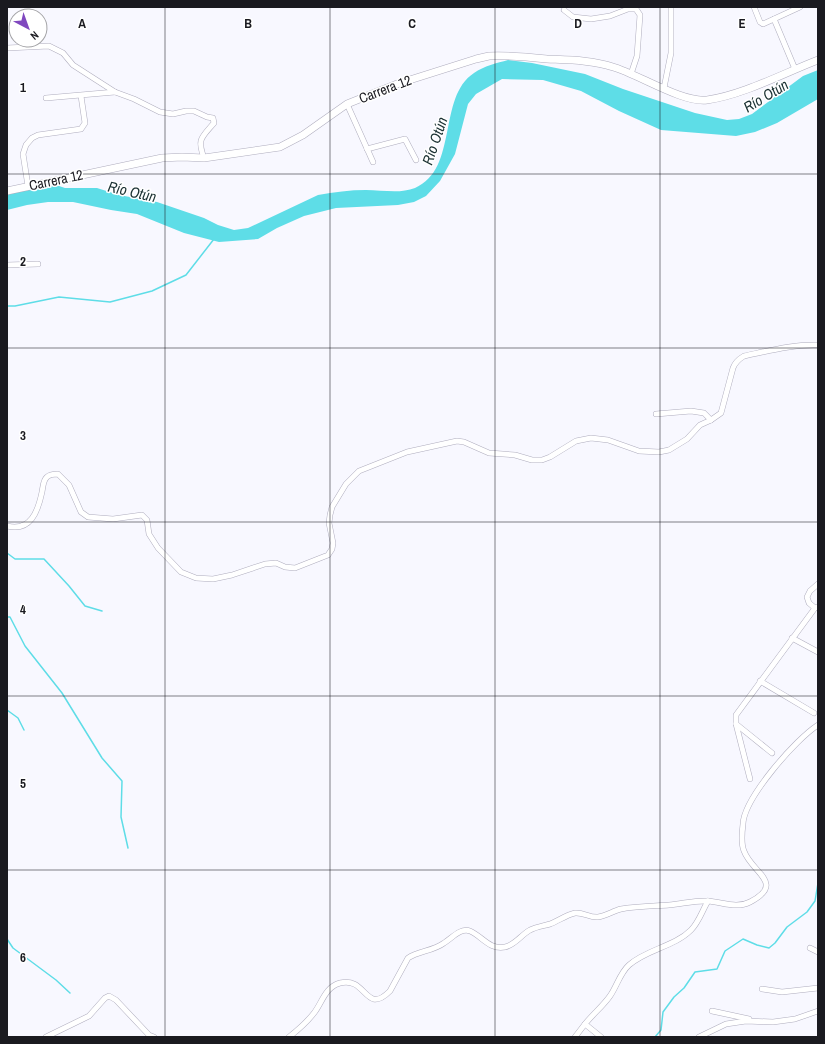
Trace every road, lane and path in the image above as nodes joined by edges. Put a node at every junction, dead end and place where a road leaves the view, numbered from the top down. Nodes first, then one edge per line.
1 (671, 7) edge
2 (754, 7) edge
3 (800, 7) edge
4 (564, 10) dead end
5 (774, 19) junction
6 (7, 48) edge
7 (818, 60) edge
8 (795, 69) junction
9 (631, 74) junction
10 (664, 88) junction
11 (115, 92) junction
12 (81, 96) junction
13 (46, 98) dead end
14 (348, 104) junction
15 (367, 149) junction
16 (204, 158) junction
17 (416, 160) dead end
18 (373, 162) dead end
19 (28, 186) junction
20 (7, 191) edge
21 (38, 264) dead end
22 (7, 265) edge
23 (818, 345) edge
24 (656, 414) dead end
25 (711, 420) junction
26 (7, 526) edge
27 (818, 584) edge
28 (816, 607) edge
29 (792, 638) junction
30 (818, 652) edge
31 (760, 681) junction
32 (814, 713) dead end
33 (736, 724) junction
34 (818, 725) edge
35 (772, 753) dead end
36 (750, 779) dead end
37 (708, 901) junction
38 (810, 948) dead end
39 (818, 952) edge
40 (818, 988) edge
41 (762, 989) dead end
42 (712, 1011) dead end
43 (818, 1011) edge
44 (760, 1022) junction
45 (585, 1024) junction
46 (46, 1037) edge
47 (154, 1037) edge
48 (289, 1037) edge
49 (574, 1037) edge
50 (601, 1037) edge
51 (699, 1037) edge

1 - 10 street
2 - 5 street
3 - 5 street
4 - 9 street
5 - 8 street
6 - 11 street
7 - 8 street, Carrera 12
8 - 10 street, Carrera 12
9 - 10 street, Carrera 12
9 - 14 street, Carrera 12
11 - 12 street
11 - 16 street
12 - 13 street
12 - 19 street
14 - 15 street
14 - 16 street, Carrera 12
15 - 17 street
15 - 18 street
16 - 19 street, Carrera 12
19 - 20 street, Carrera 12
21 - 22 street
23 - 25 street
24 - 25 street
25 - 26 street
27 - 28 street
28 - 29 street
29 - 30 street
29 - 31 street
31 - 32 street
31 - 33 street
33 - 35 street
33 - 36 street
34 - 37 street
37 - 45 street
37 - 48 street
38 - 39 street
40 - 41 street
42 - 44 street
43 - 44 street
44 - 51 street
45 - 49 street
45 - 50 street
46 - 47 street

